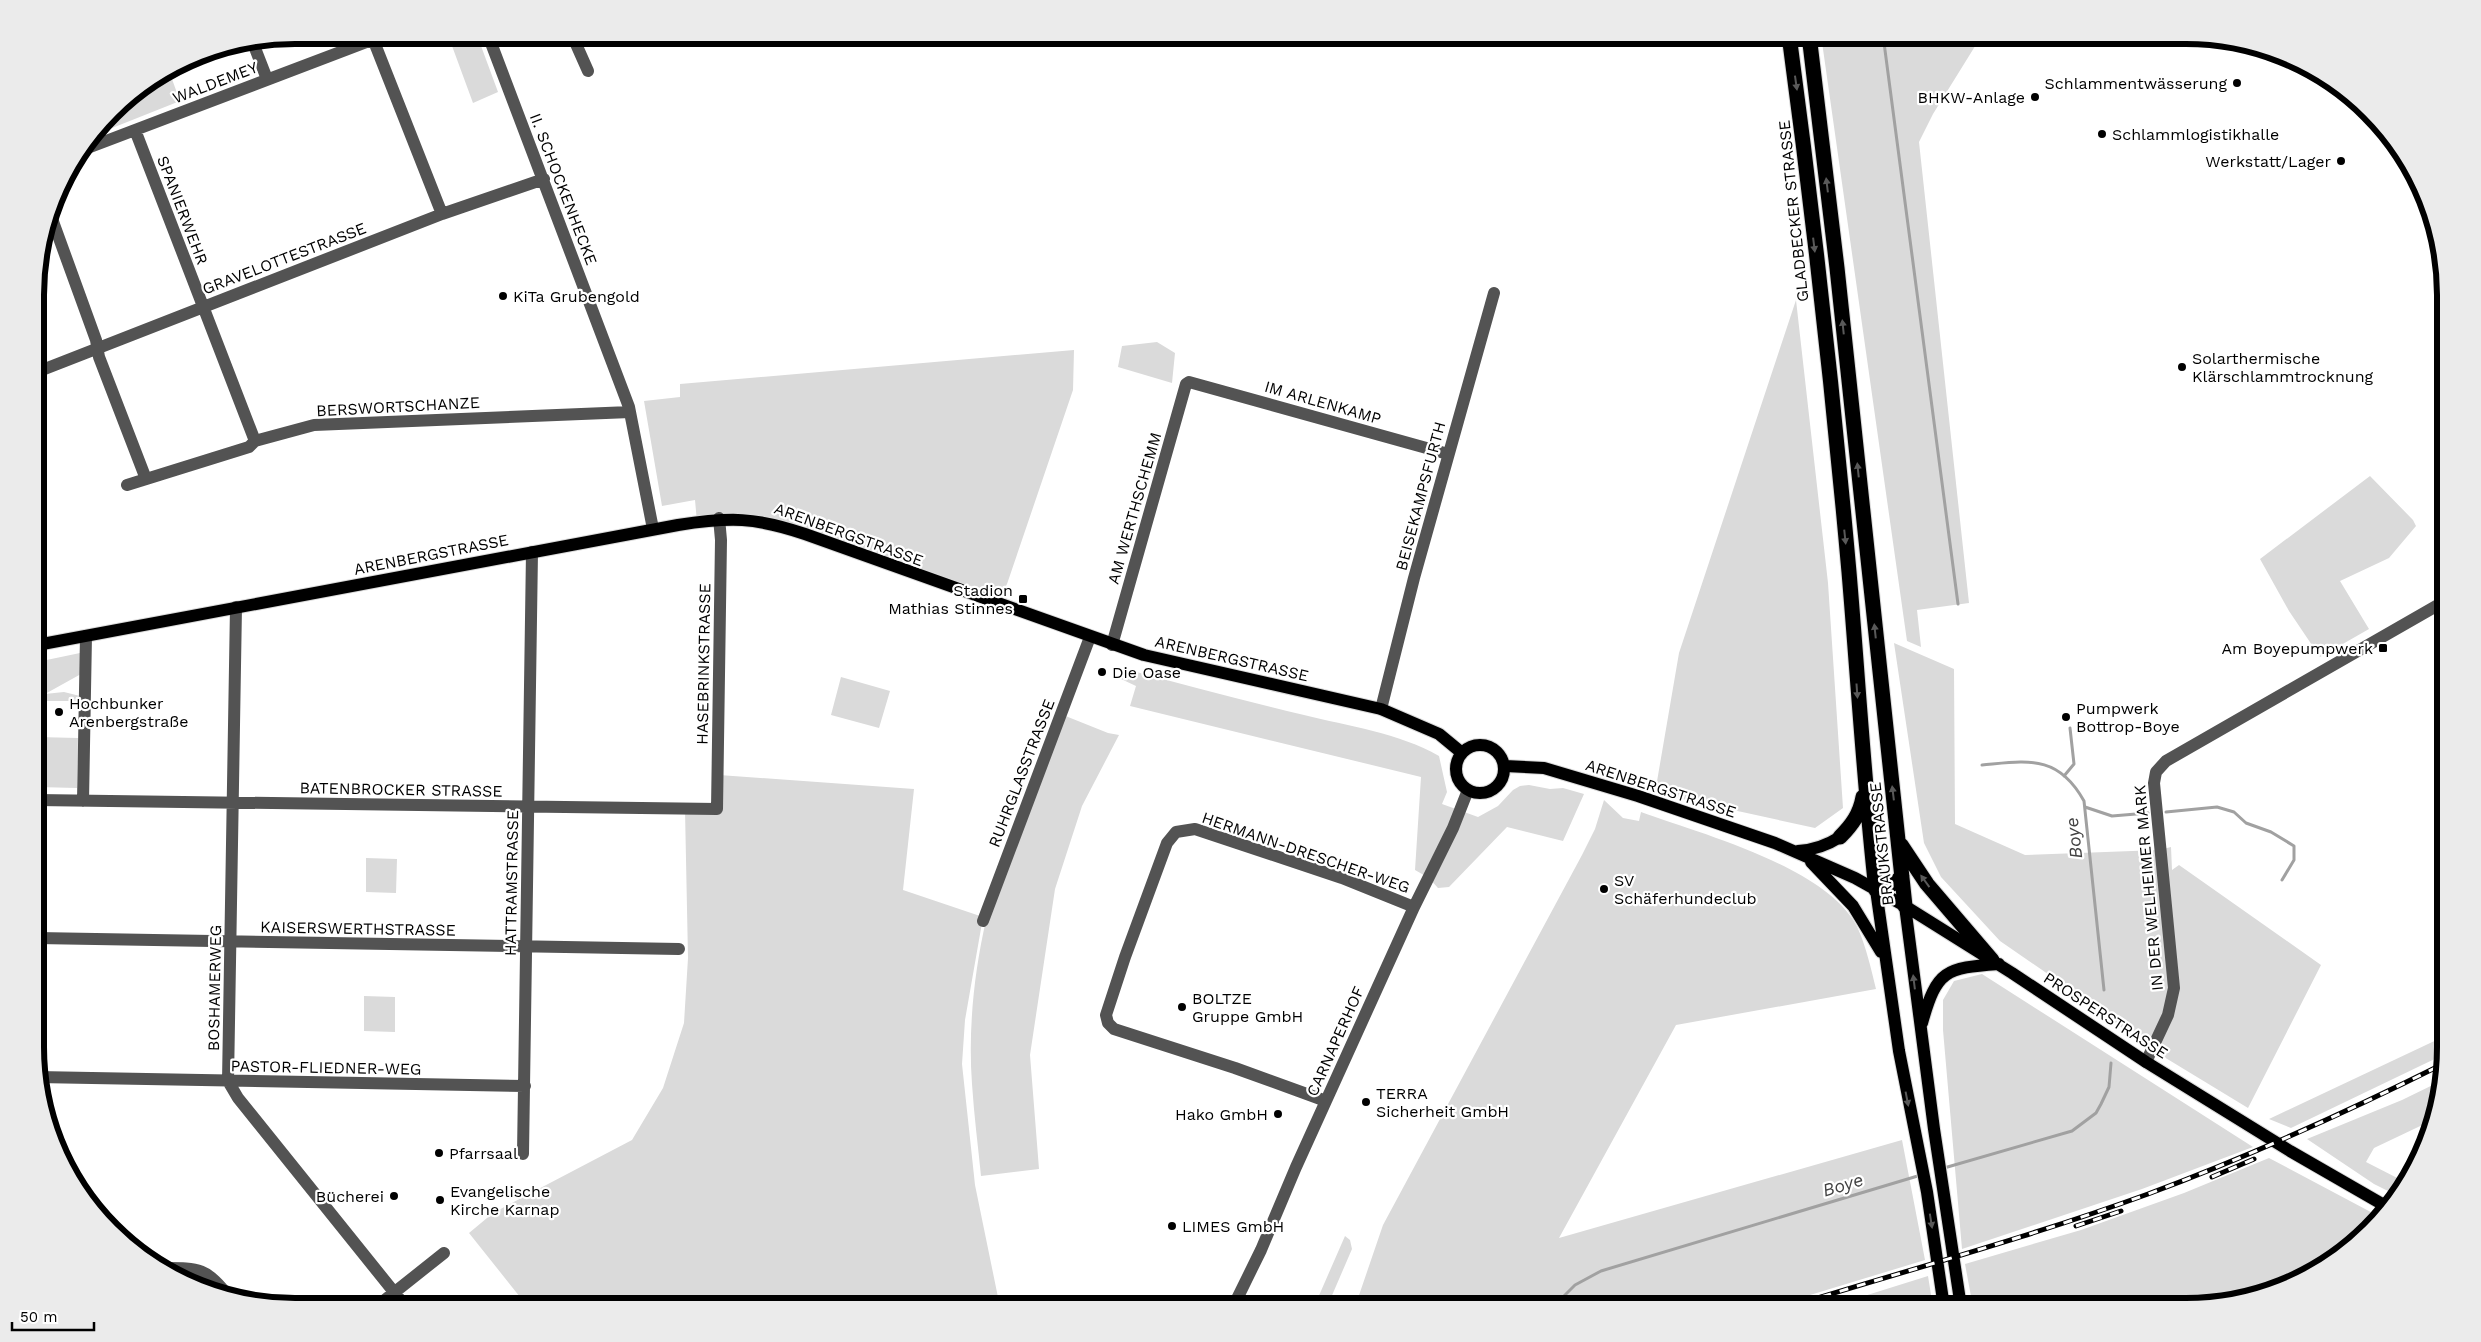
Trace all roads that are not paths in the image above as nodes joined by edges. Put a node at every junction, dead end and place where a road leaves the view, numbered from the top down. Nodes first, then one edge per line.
1 (360, 44) edge
2 (381, 44) edge
3 (492, 44) edge
4 (576, 44) edge
5 (1790, 44) edge
6 (1809, 44) edge
7 (255, 47) edge
8 (588, 71) dead end
9 (267, 79) junction
10 (135, 130) junction
11 (93, 146) edge
12 (544, 179) junction
13 (442, 214) junction
14 (54, 224) edge
15 (1494, 293) dead end
16 (203, 307) junction
17 (97, 348) junction
18 (44, 369) edge
19 (1189, 382) joint
20 (1830, 384) joint
21 (630, 412) junction
22 (255, 441) junction
23 (1448, 454) junction
24 (146, 479) junction
25 (127, 485) dead end
26 (719, 518) junction
27 (653, 529) junction
28 (532, 552) junction
29 (2437, 606) edge
30 (236, 607) junction
31 (86, 636) junction
32 (1090, 637) junction
33 (44, 644) edge
34 (1112, 645) junction
35 (1381, 709) junction
36 (1462, 753) junction
37 (1505, 766) junction
38 (1468, 790) junction
39 (1865, 791) junction
40 (44, 800) edge
41 (83, 801) junction
42 (233, 802) junction
43 (528, 808) junction
44 (717, 810) joint
45 (1840, 837) joint
46 (1899, 841) junction
47 (1799, 852) junction
48 (1902, 876) junction
49 (1876, 890) junction
50 (1414, 906) junction
51 (1905, 906) junction
52 (1880, 919) junction
53 (983, 921) dead end
54 (44, 938) edge
55 (231, 941) junction
56 (526, 947) junction
57 (679, 949) dead end
58 (1884, 956) junction
59 (1995, 962) junction
60 (1920, 1030) junction
61 (2146, 1062) junction
62 (46, 1077) edge
63 (228, 1081) junction
64 (525, 1086) junction
65 (1326, 1101) junction
66 (523, 1154) dead end
67 (2382, 1204) edge
68 (444, 1253) dead end
69 (179, 1270) edge
70 (221, 1287) edge
71 (394, 1292) junction
72 (387, 1298) edge
73 (399, 1298) edge
74 (1237, 1298) edge
75 (1943, 1298) edge
76 (1960, 1298) edge

1 - 9 street, WALDEMEY
2 - 13 street
3 - 12 street, II. SCHOCKENHECKE
4 - 8 street
5 -> 20 highway, GLADBECKER STRASSE
46 -> 6 highway, BRAUKSTRASSE
7 - 9 street
9 - 10 street, WALDEMEY
10 - 11 street, WALDEMEY
10 - 16 street, SPANIERWEHR
12 - 13 street, GRAVELOTTESTRASSE
12 - 21 street, II. SCHOCKENHECKE
13 - 16 street, GRAVELOTTESTRASSE
14 - 17 street
15 - 23 street, BEISEKAMPSFURTH
16 - 17 street, GRAVELOTTESTRASSE
16 - 22 street, SPANIERWEHR
17 - 18 street, GRAVELOTTESTRASSE
17 - 24 street
19 - 23 street, IM ARLENKAMP
19 - 34 street, AM WERTHSCHEMM
20 -> 39 highway, BRAUKSTRASSE
21 - 22 street, BERSWORTSCHANZE
21 - 27 street, II. SCHOCKENHECKE
22 - 24 street, BERSWORTSCHANZE
23 - 35 street, BEISEKAMPSFURTH
24 - 25 street, BERSWORTSCHANZE
26 - 27 main road, ARENBERGSTRASSE
26 - 32 main road, ARENBERGSTRASSE
26 - 44 street, HASEBRINKSTRASSE
27 - 28 main road, ARENBERGSTRASSE
28 - 30 main road, ARENBERGSTRASSE
28 - 43 street, HATTRAMSTRASSE
29 - 61 street, IN DER WELHEIMER MARK
30 - 31 main road, ARENBERGSTRASSE
30 - 42 street, BOSHAMERWEG
31 - 33 main road, ARENBERGSTRASSE
31 - 41 street
32 - 34 main road, ARENBERGSTRASSE
32 - 53 street, RUHRGLASSTRASSE
34 - 35 main road, ARENBERGSTRASSE
35 - 36 main road, ARENBERGSTRASSE
36 - 37 main road
36 - 38 main road
37 - 38 main road
37 - 47 main road, ARENBERGSTRASSE
38 - 50 street, CARNAPERHOF
39 - 45 highway
39 - 49 highway, BRAUKSTRASSE
40 - 41 street, BATENBROCKER STRASSE
41 - 42 street, BATENBROCKER STRASSE
42 - 43 street, BATENBROCKER STRASSE
42 - 55 street, BOSHAMERWEG
43 - 44 street, BATENBROCKER STRASSE
43 - 56 street, HATTRAMSTRASSE
45 - 47 main road
46 - 48 highway, BRAUKSTRASSE
59 -> 46 highway
47 - 49 main road, PROSPERSTRASSE
47 - 58 main road
48 - 49 highway
48 - 51 highway, BRAUKSTRASSE
49 - 51 main road, PROSPERSTRASSE
49 - 52 main road, BRAUKSTRASSE
50 - 65 street, CARNAPERHOF
50 - 65 street, HERMANN-DRESCHER-WEG
51 - 52 main road
51 - 59 main road, PROSPERSTRASSE
60 -> 51 main road, BRAUKSTRASSE
52 - 58 main road, BRAUKSTRASSE
54 - 55 street, KAISERSWERTHSTRASSE
55 - 56 street, KAISERSWERTHSTRASSE
55 - 63 street, BOSHAMERWEG
56 - 57 street, KAISERSWERTHSTRASSE
56 - 64 street, HATTRAMSTRASSE
58 -> 75 main road, BRAUKSTRASSE
59 - 60 main road
59 - 61 main road, PROSPERSTRASSE
60 - 76 main road, BRAUKSTRASSE
61 - 67 main road, PROSPERSTRASSE
62 - 63 street, PASTOR-FLIEDNER-WEG
63 - 64 street, PASTOR-FLIEDNER-WEG
63 - 71 street
64 - 66 street, HATTRAMSTRASSE
65 - 74 street, CARNAPERHOF
68 - 71 street
69 - 70 street
71 - 72 street
71 - 73 street

